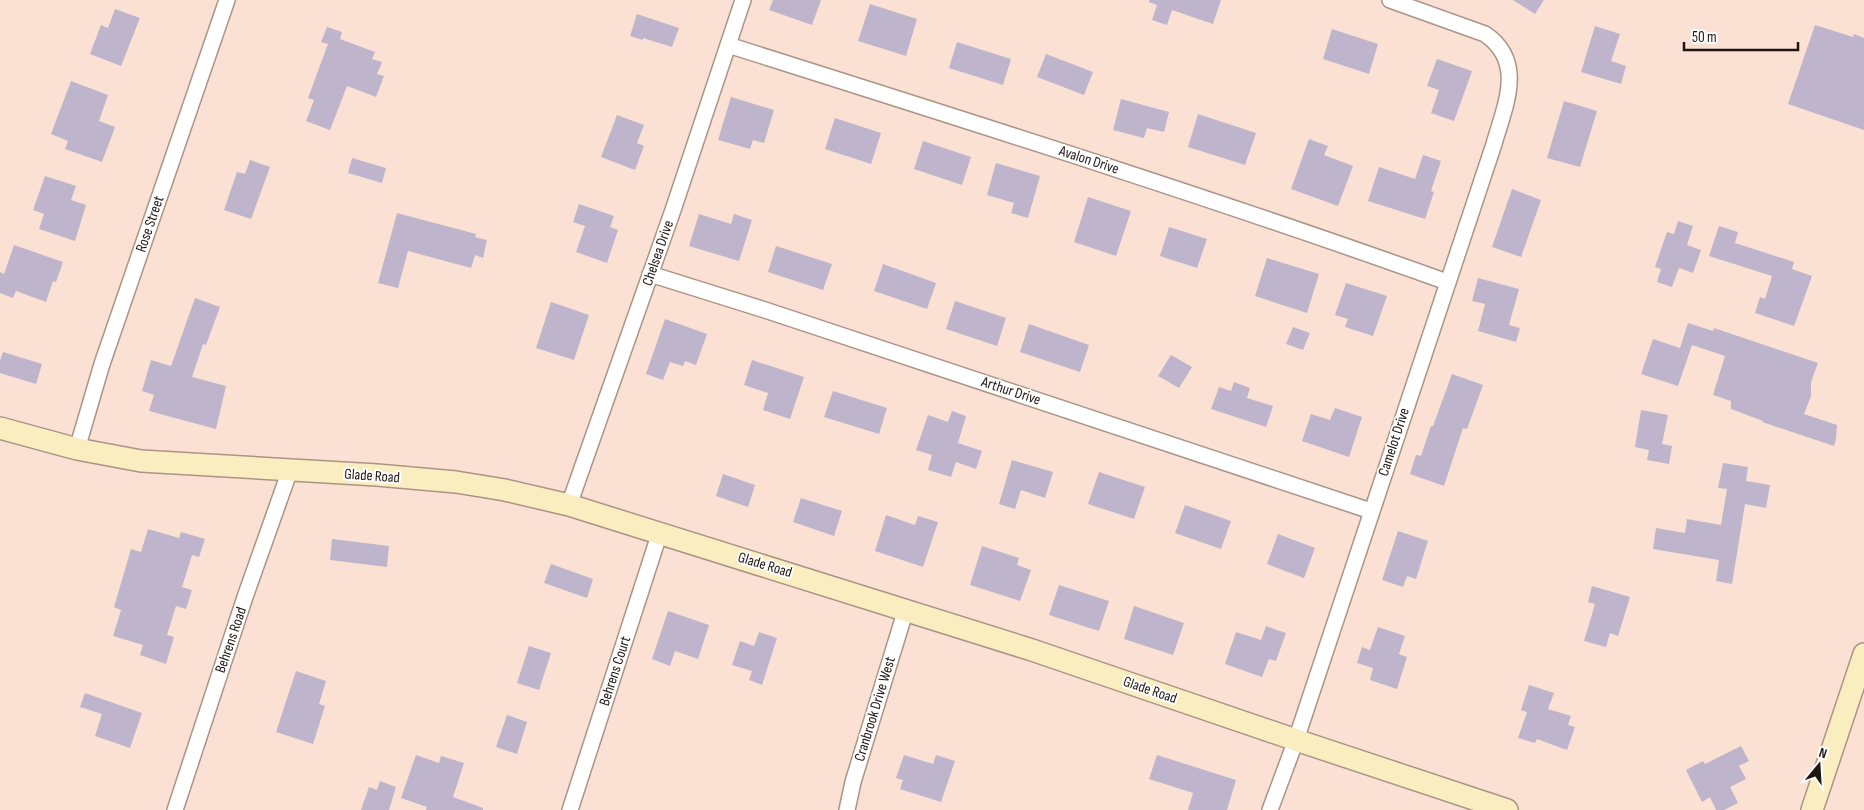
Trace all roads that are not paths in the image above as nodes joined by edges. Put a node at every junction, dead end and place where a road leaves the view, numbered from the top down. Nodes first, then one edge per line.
1 (227, 0) edge
2 (743, 0) edge
3 (1390, 0) edge
4 (728, 45) junction
5 (650, 274) junction
6 (1447, 282) junction
7 (0, 428) edge
8 (77, 449) junction
9 (290, 470) junction
10 (569, 505) junction
11 (1371, 511) junction
12 (660, 532) junction
13 (906, 609) junction
14 (1864, 654) edge
15 (1296, 740) junction
16 (175, 810) edge
17 (570, 810) edge
18 (847, 810) edge
19 (1270, 810) edge
20 (1507, 810) edge
21 (1812, 810) edge

1 - 8 street, Rose Street
2 - 4 street, Chelsea Drive
3 - 6 street, Camelot Drive
4 - 5 street, Chelsea Drive
4 - 6 street, Avalon Drive
5 - 10 street, Chelsea Drive
5 - 11 street, Arthur Drive
6 - 11 street, Camelot Drive
7 - 8 main road, Glade Road
8 - 9 main road, Glade Road
9 - 10 main road, Glade Road
9 - 16 street, Behrens Road
10 - 12 main road, Glade Road
11 - 15 street, Camelot Drive
12 - 13 main road, Glade Road
12 - 17 street, Behrens Court
13 - 15 main road, Glade Road
13 - 18 street, Cranbrook Drive West
14 - 21 main road
15 - 19 street, Camelot Drive
15 - 20 main road, Glade Road

